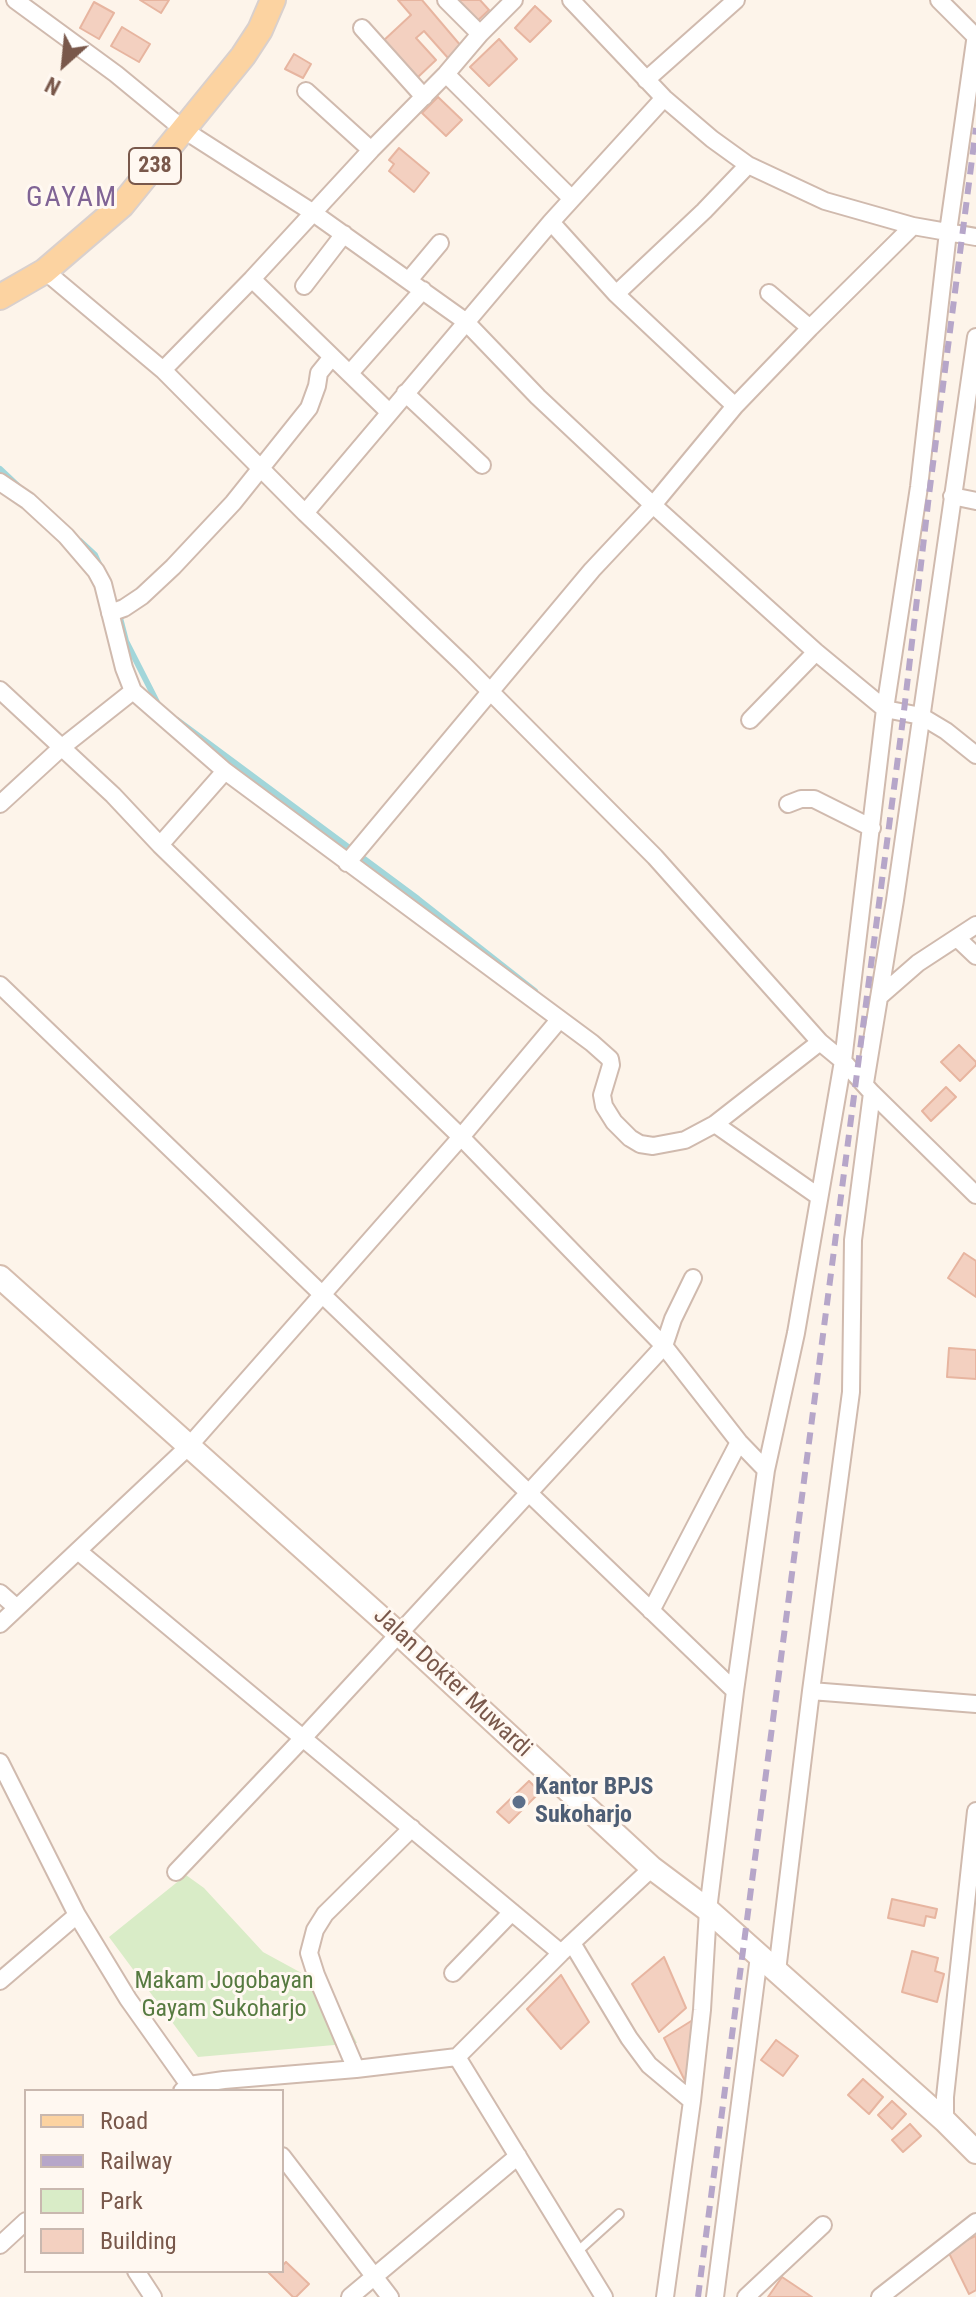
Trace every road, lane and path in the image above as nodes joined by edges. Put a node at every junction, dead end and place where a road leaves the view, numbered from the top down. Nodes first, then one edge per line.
1 (15, 0) edge
2 (273, 0) edge
3 (446, 0) edge
4 (514, 0) edge
5 (571, 0) edge
6 (736, 0) edge
7 (939, 0) edge
8 (362, 28) dead end
9 (480, 34) junction
10 (976, 35) edge
11 (446, 74) junction
12 (646, 80) junction
13 (306, 91) dead end
14 (424, 97) junction
15 (664, 98) junction
16 (184, 130) junction
17 (371, 150) junction
18 (748, 165) junction
19 (572, 199) junction
20 (312, 212) junction
21 (551, 222) junction
22 (913, 226) junction
23 (948, 232) junction
24 (344, 234) junction
25 (976, 237) edge
26 (440, 243) dead end
27 (45, 271) junction
28 (252, 279) junction
29 (416, 285) junction
30 (304, 286) dead end
31 (769, 293) dead end
32 (616, 294) junction
33 (0, 297) edge
34 (465, 321) junction
35 (810, 328) junction
36 (976, 337) edge
37 (332, 357) junction
38 (163, 370) junction
39 (350, 373) junction
40 (405, 393) junction
41 (735, 406) junction
42 (389, 412) junction
43 (482, 465) dead end
44 (261, 469) junction
45 (0, 482) edge
46 (952, 496) junction
47 (976, 501) edge
48 (653, 505) junction
49 (305, 513) junction
50 (116, 611) junction
51 (816, 652) junction
52 (0, 690) edge
53 (133, 691) junction
54 (489, 692) junction
55 (885, 709) junction
56 (921, 716) junction
57 (750, 720) dead end
58 (61, 748) junction
59 (976, 755) edge
60 (225, 771) junction
61 (0, 804) edge
62 (788, 804) dead end
63 (872, 828) junction
64 (160, 845) junction
65 (353, 856) junction
66 (976, 925) edge
67 (957, 938) junction
68 (976, 956) edge
69 (0, 985) edge
70 (879, 997) junction
71 (559, 1020) junction
72 (820, 1042) junction
73 (843, 1061) junction
74 (868, 1088) junction
75 (715, 1124) junction
76 (461, 1137) junction
77 (976, 1195) edge
78 (818, 1196) junction
79 (0, 1277) edge
80 (693, 1278) dead end
81 (322, 1295) junction
82 (664, 1346) junction
83 (739, 1442) junction
84 (189, 1446) junction
85 (766, 1470) junction
86 (528, 1493) junction
87 (78, 1551) junction
88 (0, 1593) edge
89 (17, 1608) junction
90 (651, 1611) junction
91 (0, 1624) edge
92 (399, 1634) junction
93 (735, 1691) junction
94 (811, 1691) junction
95 (976, 1704) edge
96 (303, 1738) junction
97 (0, 1762) edge
98 (976, 1812) edge
99 (412, 1828) junction
100 (652, 1868) junction
101 (176, 1872) dead end
102 (708, 1910) junction
103 (512, 1912) junction
104 (77, 1915) junction
105 (567, 1948) junction
106 (759, 1956) junction
107 (777, 1971) junction
108 (453, 1973) dead end
109 (0, 1981) edge
110 (457, 2057) junction
111 (356, 2069) junction
112 (228, 2086) edge
113 (186, 2088) edge
114 (692, 2101) junction
115 (945, 2121) junction
116 (976, 2152) edge
117 (518, 2156) junction
118 (284, 2159) edge
119 (619, 2214) dead end
120 (976, 2222) edge
121 (24, 2223) edge
122 (823, 2225) dead end
123 (0, 2245) edge
124 (577, 2252) junction
125 (137, 2273) edge
126 (374, 2276) junction
127 (720, 2294) edge
128 (153, 2297) edge
129 (350, 2297) edge
130 (390, 2297) edge
131 (604, 2297) edge
132 (665, 2297) edge
133 (746, 2297) edge
134 (880, 2297) edge

1 - 16 street
2 - 16 main road, 238
3 - 9 street
4 - 9 street
5 - 12 street
6 - 12 street
7 - 10 street
8 - 14 street
9 - 11 street
10 - 23 street
11 - 14 street
11 - 19 street
12 - 15 street
13 - 17 street
14 - 17 street
15 - 18 street
15 - 19 street
16 - 20 street
16 - 27 main road, 238
17 - 20 street
18 - 22 street
18 - 32 street
19 - 21 street
20 - 24 street
20 - 28 street
21 - 32 street
21 - 34 street
22 - 23 street
22 - 35 street
23 - 25 street
23 - 55 street
24 - 29 street
24 - 30 street
26 - 29 street
27 - 33 main road, 238
27 - 38 street
28 - 37 street
28 - 38 street
29 - 34 street
29 - 39 street
31 - 35 street
32 - 41 street
34 - 40 street
34 - 48 street
35 - 41 street
36 - 46 street
37 - 39 street
37 - 44 street
38 - 44 street
39 - 42 street
40 - 42 street
40 - 43 street
41 - 48 street
42 - 49 street
44 - 49 street
44 - 50 street
45 - 50 street
46 - 47 street
46 - 56 street
48 - 51 street
48 - 54 street
49 - 54 street
50 - 53 street
51 - 55 street
51 - 57 street
52 - 58 street
53 - 58 street
53 - 60 street
54 - 65 street
54 - 72 street
55 - 56 street
55 - 63 street
56 - 59 street
56 - 70 street
58 - 61 street
58 - 64 street
60 - 64 street
60 - 65 street
62 - 63 street
63 - 73 street
64 - 76 street
65 - 71 street
66 - 67 street
67 - 68 street
67 - 70 street
69 - 81 street
70 - 74 street
71 - 75 street
71 - 76 street
72 - 73 street
72 - 75 street
73 - 74 street
73 - 78 street
74 - 77 street
74 - 94 street
75 - 78 street
76 - 81 street
76 - 82 street
78 - 85 street
79 - 84 main road, Jalan Dokter Muwardi
80 - 82 street
81 - 84 street
81 - 86 street
82 - 83 street
82 - 86 street
83 - 85 street
83 - 90 street
84 - 87 street
84 - 92 main road, Jalan Dokter Muwardi
85 - 93 street
86 - 90 street
86 - 92 street
87 - 89 street
87 - 96 street
88 - 89 street
89 - 91 street
90 - 93 street
92 - 96 street
92 - 100 main road, Jalan Dokter Muwardi
93 - 102 street
94 - 95 street
94 - 107 street
96 - 99 street
96 - 101 street
97 - 104 street
98 - 115 street
99 - 103 street
99 - 111 street
100 - 102 main road, Jalan Dokter Muwardi
100 - 105 street
102 - 106 main road, Jalan Dokter Muwardi
102 - 114 street
103 - 105 street
103 - 108 street
104 - 109 street
104 - 113 street
105 - 110 street
105 - 114 street
106 - 107 main road, Jalan Dokter Muwardi
106 - 127 street
107 - 115 main road, Jalan Dokter Muwardi
110 - 111 street
110 - 117 street
111 - 112 street
112 - 113 street
114 - 132 street
115 - 116 main road, Jalan Dokter Muwardi
117 - 124 street
117 - 126 street
118 - 126 street
119 - 124 lane
120 - 134 street
121 - 123 street
122 - 133 street
124 - 131 street
125 - 128 street
126 - 129 street
126 - 130 street

